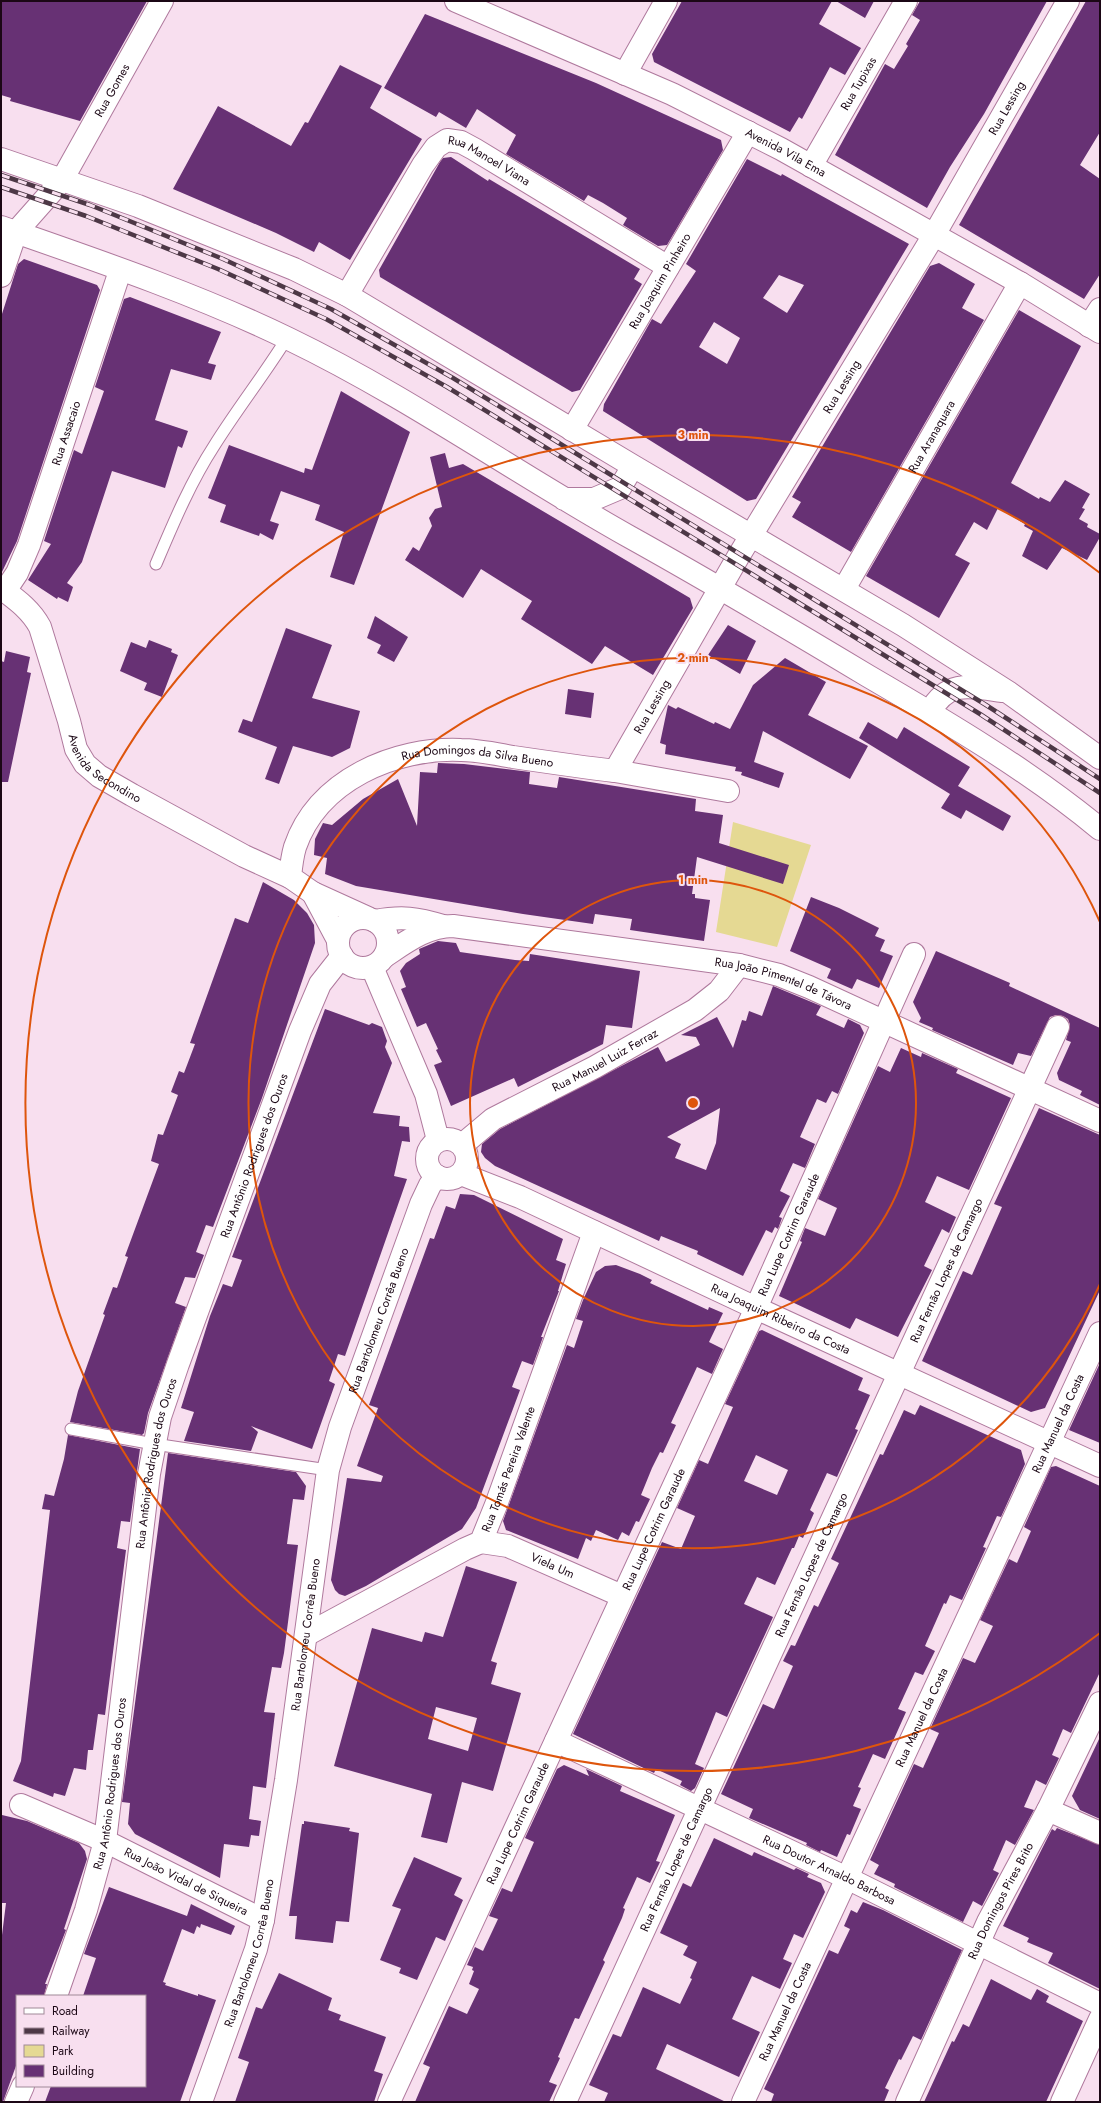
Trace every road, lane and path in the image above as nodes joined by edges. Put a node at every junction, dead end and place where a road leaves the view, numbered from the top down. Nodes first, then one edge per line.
1 (162, 1) edge
2 (456, 1) edge
3 (666, 1) edge
4 (906, 1) edge
5 (1068, 1) edge
6 (625, 74) junction
7 (748, 132) junction
8 (1, 159) edge
9 (812, 166) junction
10 (62, 180) junction
11 (8, 230) edge
12 (934, 235) junction
13 (668, 267) junction
14 (120, 270) junction
15 (1, 276) edge
16 (1020, 283) junction
17 (347, 295) junction
18 (1096, 322) edge
19 (287, 338) junction
20 (572, 430) junction
21 (633, 466) junction
22 (562, 500) junction
23 (751, 536) junction
24 (156, 564) dead end
25 (720, 588) junction
26 (844, 589) junction
27 (3, 590) edge
28 (1008, 692) junction
29 (930, 712) junction
30 (1100, 758) edge
31 (615, 772) junction
32 (728, 791) dead end
33 (1100, 829) edge
34 (290, 877) junction
35 (313, 893) junction
36 (372, 920) junction
37 (443, 926) junction
38 (340, 948) junction
39 (914, 954) dead end
40 (378, 961) junction
41 (739, 965) junction
42 (884, 1020) junction
43 (1058, 1027) dead end
44 (1032, 1088) junction
45 (1100, 1121) edge
46 (438, 1140) junction
47 (462, 1145) junction
48 (461, 1174) junction
49 (438, 1176) junction
50 (594, 1232) junction
51 (756, 1308) junction
52 (1100, 1333) edge
53 (900, 1374) junction
54 (72, 1429) dead end
55 (1049, 1443) junction
56 (154, 1444) junction
57 (1100, 1466) edge
58 (328, 1470) junction
59 (481, 1542) junction
60 (622, 1596) junction
61 (306, 1635) junction
62 (1100, 1702) edge
63 (556, 1741) junction
64 (21, 1805) dead end
65 (699, 1810) junction
66 (1048, 1810) junction
67 (1100, 1833) edge
68 (105, 1842) junction
69 (847, 1878) junction
70 (263, 1920) junction
71 (978, 1944) junction
72 (56, 1995) edge
73 (1100, 2004) edge
74 (1100, 2019) edge
75 (23, 2087) edge
76 (16, 2102) edge
77 (201, 2102) edge
78 (389, 2102) edge
79 (565, 2102) edge
80 (743, 2102) edge
81 (907, 2102) edge
82 (1062, 2102) edge

1 - 10 street, Rua Gomes
2 - 6 street, Avenida Vila Ema
3 - 6 street
4 - 9 street, Rua Tupixas
5 - 12 street, Rua Lessing
6 - 7 street, Avenida Vila Ema
7 - 9 street, Avenida Vila Ema
7 - 13 street, Rua Joaquim Pinheiro
8 - 10 street
9 - 12 street, Avenida Vila Ema
10 - 11 street, Rua Gomes
10 - 17 street
11 - 14 street
11 - 15 street
12 - 16 street, Avenida Vila Ema
12 - 23 street, Rua Lessing
13 - 17 street, Rua Manoel Viana
13 - 20 street, Rua Joaquim Pinheiro
14 - 19 street
14 - 27 street, Rua Assacaio
16 - 18 street, Avenida Vila Ema
16 - 26 street, Rua Aranaquara
17 - 20 street
19 - 22 street
19 - 24 lane
20 - 21 street
21 - 22 street
21 - 23 street
22 - 25 street
23 - 25 street, Rua Lessing
23 - 26 street
25 - 29 street
25 - 31 street, Rua Lessing
26 - 28 street
27 - 34 street, Avenida Secondino
28 - 29 street
28 - 30 street
29 - 33 street
31 - 32 street, Rua Domingos da Silva Bueno
31 - 34 street, Rua Domingos da Silva Bueno
34 - 35 street, Avenida Secondino
35 - 36 street, Avenida Secondino
35 - 38 street
36 - 37 street, Rua João Pimentel de Távora
36 - 38 street
36 - 40 street
37 - 40 street, Rua João Pimentel de Távora
37 - 41 street, Rua João Pimentel de Távora
38 - 40 street
38 - 56 street, Rua Antônio Rodrigues dos Ouros
39 - 42 street, Rua Lupe Cotrim Garaude
40 - 46 street
41 - 42 street, Rua João Pimentel de Távora
41 - 47 street, Rua Manuel Luiz Ferraz
42 - 44 street, Rua João Pimentel de Távora
42 - 51 street, Rua Lupe Cotrim Garaude
43 - 44 street, Rua Fernão Lopes de Camargo
44 - 45 street, Rua João Pimentel de Távora
44 - 53 street, Rua Fernão Lopes de Camargo
46 - 47 street
46 - 49 street
47 - 48 street
48 - 49 street
48 - 50 street, Rua Joaquim Ribeiro da Costa
49 - 58 street, Rua Bartolomeu Corrêa Bueno
50 - 51 street, Rua Joaquim Ribeiro da Costa
50 - 59 street, Rua Tomás Pereira Valente
51 - 53 street, Rua Joaquim Ribeiro da Costa
51 - 60 street, Rua Lupe Cotrim Garaude
52 - 55 street, Rua Manuel da Costa
53 - 55 street, Rua Joaquim Ribeiro da Costa
53 - 65 street, Rua Fernão Lopes de Camargo
54 - 56 lane
55 - 57 street, Rua Joaquim Ribeiro da Costa
55 - 69 street, Rua Manuel da Costa
56 - 58 lane
56 - 68 street, Rua Antônio Rodrigues dos Ouros
58 - 61 street, Rua Bartolomeu Corrêa Bueno
59 - 60 street, Viela Um
59 - 61 street, Rua Tomás Pereira Valente
60 - 63 street, Rua Lupe Cotrim Garaude
61 - 70 street, Rua Bartolomeu Corrêa Bueno
62 - 66 street, Rua Domingos Pires Brito
63 - 65 street, Rua Doutor Arnaldo Barbosa
63 - 78 street, Rua Lupe Cotrim Garaude
64 - 68 street, Rua João Vidal de Siqueira
65 - 69 street, Rua Doutor Arnaldo Barbosa
65 - 79 street, Rua Fernão Lopes de Camargo
66 - 67 street
66 - 71 street, Rua Domingos Pires Brito
68 - 70 street, Rua João Vidal de Siqueira
68 - 72 street, Rua Antônio Rodrigues dos Ouros
69 - 71 street, Rua Doutor Arnaldo Barbosa
69 - 80 street, Rua Manuel da Costa
70 - 77 street, Rua Bartolomeu Corrêa Bueno
71 - 73 street, Rua Doutor Arnaldo Barbosa
71 - 81 street, Rua Domingos Pires Brito
74 - 82 street
75 - 76 street

